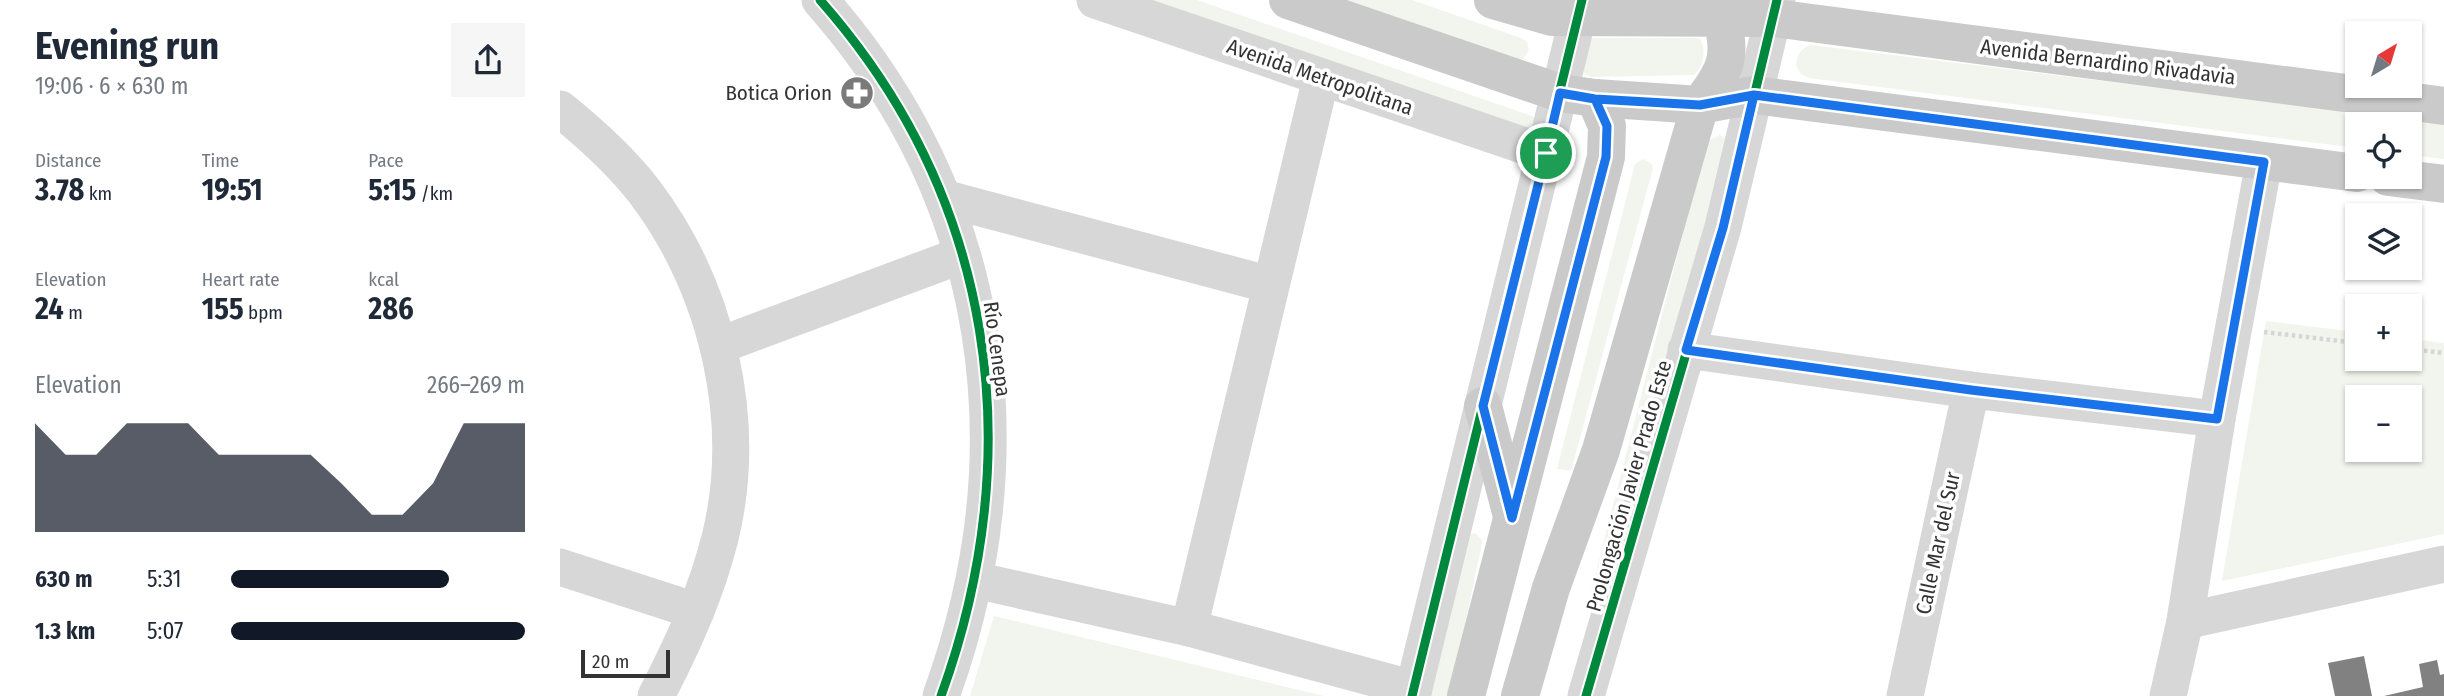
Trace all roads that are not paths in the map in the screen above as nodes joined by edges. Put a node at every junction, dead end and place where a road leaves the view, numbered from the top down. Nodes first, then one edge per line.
1 (820, 0) edge
2 (1095, 0) edge
3 (1288, 0) edge
4 (1493, 0) edge
5 (1652, 0) edge
6 (1579, 9) edge
7 (1775, 9) edge
8 (1711, 19) junction
9 (1321, 78) junction
10 (1754, 95) junction
11 (1578, 96) junction
12 (1700, 105) junction
13 (2444, 106) edge
14 (560, 109) edge
15 (1546, 153) junction
16 (2264, 162) junction
17 (2345, 172) edge
18 (2422, 181) edge
19 (2444, 184) edge
20 (943, 198) junction
21 (962, 256) junction
22 (1271, 285) junction
23 (718, 346) junction
24 (1686, 350) junction
25 (1971, 390) junction
26 (1483, 406) junction
27 (2217, 419) junction
28 (1512, 518) junction
29 (2444, 564) edge
30 (560, 567) edge
31 (975, 580) junction
32 (696, 611) junction
33 (2185, 621) junction
34 (1189, 628) junction
35 (1413, 692) edge
36 (656, 696) edge
37 (941, 696) edge
38 (1466, 696) edge
39 (1520, 696) edge
40 (1587, 696) edge
41 (1905, 696) edge
42 (2168, 696) edge

1 - 20 street, Río Cenepa
2 - 9 street, Avenida Metropolitana
3 - 11 main road
4 - 6 main road
5 - 8 street
6 - 8 main road
6 - 11 street
7 - 8 main road
7 - 10 street, Prolongación Javier Prado Este
7 - 13 main road, Avenida Bernardino Rivadavia
8 - 12 main road, Prolongación Javier Prado Este
9 - 15 street, Avenida Metropolitana
9 - 22 street
10 - 12 main road
10 - 16 main road
10 - 24 street, Prolongación Javier Prado Este
11 - 12 main road
11 - 15 street
11 - 28 main road
12 - 39 main road, Prolongación Javier Prado Este
14 - 23 street
15 - 26 street
16 - 17 main road
16 - 27 street
18 - 19 main road
20 - 21 street, Río Cenepa
20 - 22 street
21 - 23 street
21 - 31 street, Río Cenepa
22 - 34 street
23 - 32 street
24 - 25 street
24 - 40 street, Prolongación Javier Prado Este
25 - 27 street
25 - 41 street, Calle Mar del Sur
26 - 28 main road
26 - 35 street
27 - 33 street
28 - 38 main road
29 - 33 street
30 - 32 street
31 - 34 street
31 - 37 street, Río Cenepa
32 - 36 street
33 - 42 street
34 - 35 street

